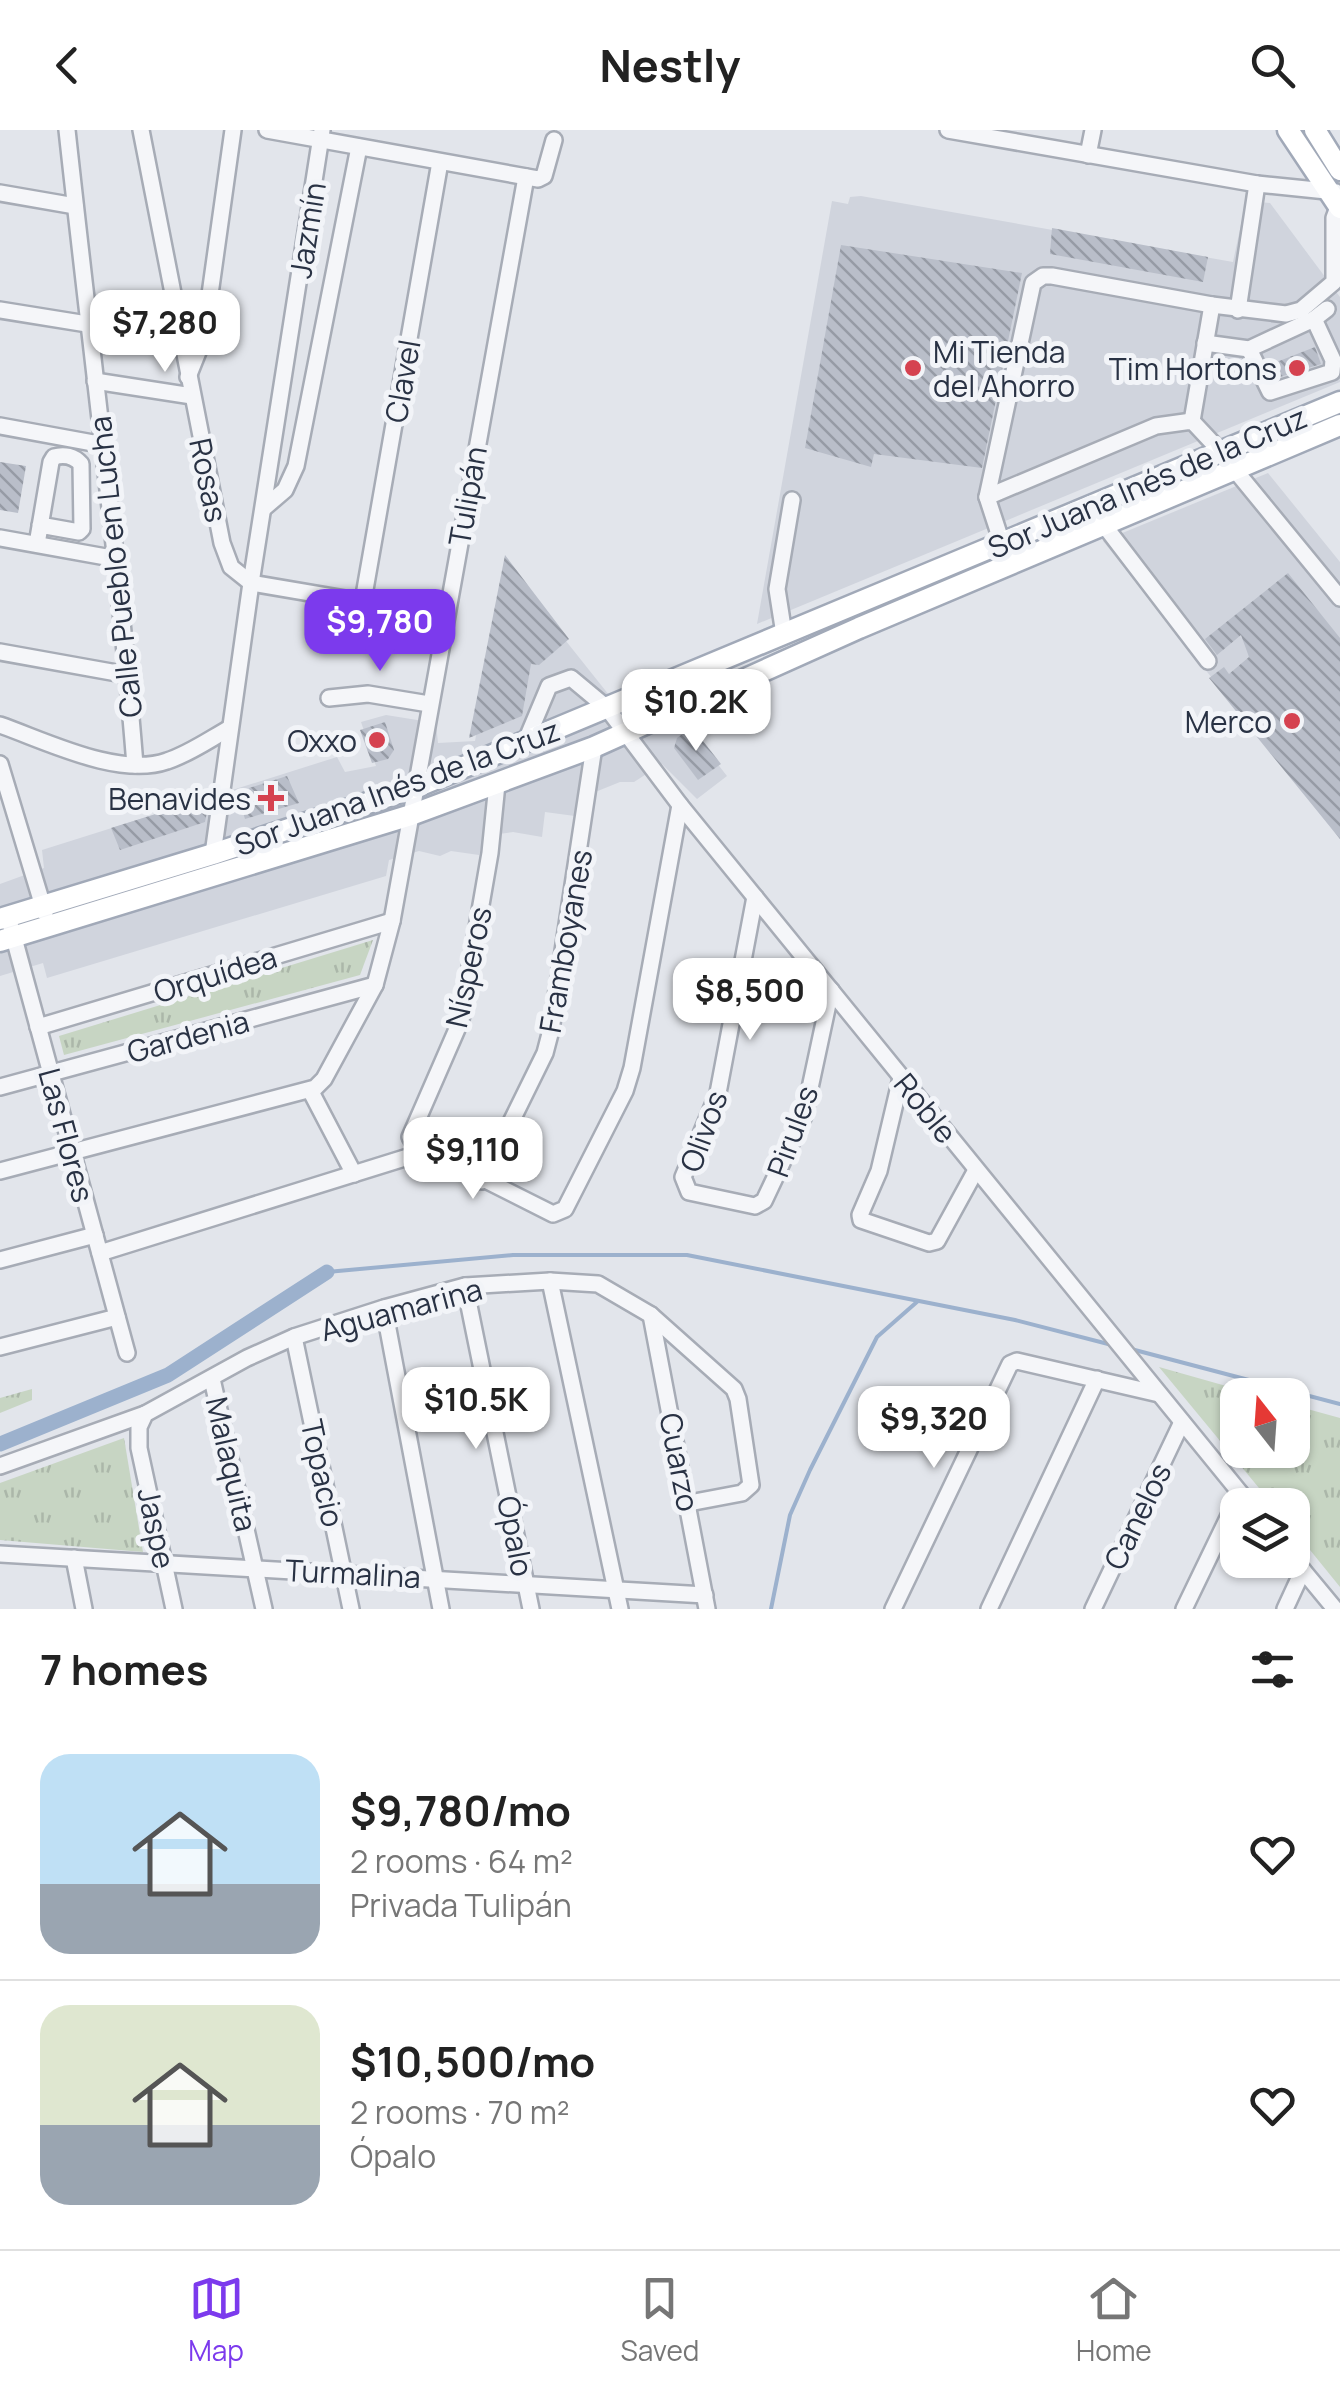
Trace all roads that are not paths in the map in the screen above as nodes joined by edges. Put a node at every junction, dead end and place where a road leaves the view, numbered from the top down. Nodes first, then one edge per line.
1 (67, 130) edge
2 (141, 130) edge
3 (233, 130) edge
4 (266, 130) edge
5 (948, 130) edge
6 (1092, 130) edge
7 (1288, 130) edge
8 (1315, 130) edge
9 (322, 136) edge
10 (554, 140) dead end
11 (359, 147) junction
12 (1088, 156) junction
13 (440, 162) junction
14 (1340, 170) edge
15 (532, 178) junction
16 (1257, 184) junction
17 (0, 193) edge
18 (1337, 200) edge
19 (75, 206) junction
20 (1212, 306) junction
21 (1328, 306) edge
22 (0, 310) edge
23 (1238, 310) junction
24 (1314, 320) junction
25 (87, 324) junction
26 (1205, 344) junction
27 (1248, 349) junction
28 (188, 377) junction
29 (95, 381) junction
30 (192, 396) junction
31 (1340, 402) edge
32 (1192, 421) junction
33 (0, 426) edge
34 (1340, 426) edge
35 (104, 444) junction
36 (1221, 452) junction
37 (1235, 470) junction
38 (987, 497) junction
39 (792, 500) dead end
40 (1095, 504) junction
41 (264, 508) junction
42 (40, 525) junction
43 (1104, 525) junction
44 (0, 538) edge
45 (1002, 543) junction
46 (36, 544) junction
47 (117, 559) junction
48 (251, 583) junction
49 (1337, 590) edge
50 (363, 600) junction
51 (445, 616) junction
52 (784, 634) junction
53 (0, 652) edge
54 (1208, 661) dead end
55 (128, 675) junction
56 (329, 698) dead end
57 (429, 704) junction
58 (607, 708) junction
59 (0, 725) edge
60 (230, 728) junction
61 (625, 733) junction
62 (525, 743) junction
63 (594, 747) junction
64 (0, 764) edge
65 (135, 765) junction
66 (497, 784) junction
67 (416, 786) junction
68 (680, 805) junction
69 (411, 815) junction
70 (291, 828) junction
71 (298, 850) junction
72 (212, 854) junction
73 (755, 897) junction
74 (45, 916) junction
75 (392, 921) junction
76 (5, 928) edge
77 (375, 986) junction
78 (832, 990) junction
79 (38, 1027) junction
80 (51, 1073) junction
81 (901, 1078) junction
82 (0, 1086) edge
83 (310, 1090) junction
84 (427, 1151) junction
85 (72, 1152) junction
86 (976, 1170) junction
87 (0, 1171) edge
88 (354, 1174) junction
89 (482, 1181) junction
90 (755, 1206) joint
91 (95, 1235) junction
92 (100, 1253) junction
93 (0, 1260) edge
94 (550, 1280) junction
95 (466, 1286) junction
96 (384, 1308) junction
97 (651, 1315) junction
98 (117, 1317) junction
99 (294, 1337) junction
100 (0, 1348) edge
101 (127, 1353) dead end
102 (212, 1378) junction
103 (1097, 1379) junction
104 (1159, 1394) junction
105 (145, 1414) junction
106 (1182, 1422) junction
107 (0, 1466) edge
108 (1236, 1488) edge
109 (689, 1503) junction
110 (1220, 1544) edge
111 (0, 1554) edge
112 (74, 1558) junction
113 (166, 1564) junction
114 (256, 1567) junction
115 (344, 1573) junction
116 (434, 1577) junction
117 (1294, 1578) edge
118 (1310, 1578) edge
119 (526, 1584) junction
120 (616, 1588) junction
121 (706, 1602) edge
122 (84, 1609) edge
123 (174, 1609) edge
124 (264, 1609) edge
125 (351, 1609) edge
126 (441, 1609) edge
127 (531, 1609) edge
128 (620, 1609) edge
129 (893, 1609) edge
130 (988, 1609) edge
131 (1092, 1609) edge
132 (1184, 1609) edge
133 (1285, 1609) edge
134 (1335, 1609) edge

1 - 19 street, Calle Pueblo en Lucha
2 - 28 street, Rosas
3 - 28 street
4 - 9 street
5 - 12 street
6 - 12 street
7 - 18 main road
8 - 14 main road
9 - 11 street
9 - 41 street, Jazmín
10 - 15 street, Tulipán
11 - 13 street
11 - 41 street, Jazmín
12 - 16 street
13 - 15 street
13 - 50 street, Clavel
15 - 51 street, Tulipán
16 - 18 street
16 - 23 street
17 - 19 street
18 - 21 street
19 - 25 street, Calle Pueblo en Lucha
20 - 23 street
20 - 26 street
20 - 38 street
21 - 23 street
21 - 24 street
22 - 25 street
24 - 27 street
24 - 27 street
25 - 29 street, Calle Pueblo en Lucha
26 - 27 street
26 - 32 street
28 - 30 street, Rosas
29 - 30 street
29 - 35 street, Calle Pueblo en Lucha
30 - 48 street, Rosas
31 - 36 main road, Sor Juana Inés de la Cruz
32 - 36 street
32 - 38 street
33 - 35 street
34 - 37 main road, Sor Juana Inés de la Cruz
35 - 47 street, Calle Pueblo en Lucha
36 - 40 main road, Sor Juana Inés de la Cruz
37 - 43 main road, Sor Juana Inés de la Cruz
37 - 49 street
38 - 45 street
39 - 52 street
40 - 43 main road
40 - 45 main road, Sor Juana Inés de la Cruz
41 - 48 street, Jazmín
42 - 42 street
42 - 46 street
43 - 54 street
43 - 61 main road, Sor Juana Inés de la Cruz
44 - 46 street
45 - 52 main road, Sor Juana Inés de la Cruz
46 - 47 street
47 - 55 street, Calle Pueblo en Lucha
48 - 50 street
48 - 60 street, Jazmín
50 - 51 street
51 - 57 street, Tulipán
52 - 58 main road, Sor Juana Inés de la Cruz
53 - 55 street
55 - 65 street, Calle Pueblo en Lucha
56 - 57 street
57 - 67 street, Tulipán
58 - 61 street, Roble
58 - 62 main road, Sor Juana Inés de la Cruz
58 - 62 street, Roble
59 - 65 street
60 - 65 street
60 - 72 street, Jazmín
61 - 63 main road, Sor Juana Inés de la Cruz
61 - 68 street, Roble
62 - 67 main road, Sor Juana Inés de la Cruz
63 - 66 main road, Sor Juana Inés de la Cruz
63 - 89 street, Framboyanes
64 - 74 street
66 - 69 main road, Sor Juana Inés de la Cruz
66 - 84 street, Nísperos
67 - 69 street, Tulipán
67 - 70 main road, Sor Juana Inés de la Cruz
68 - 73 street, Roble
68 - 89 street
69 - 71 main road, Sor Juana Inés de la Cruz
69 - 75 street, Tulipán
70 - 71 main road
70 - 72 main road, Sor Juana Inés de la Cruz
71 - 74 main road, Sor Juana Inés de la Cruz
72 - 74 main road, Sor Juana Inés de la Cruz
73 - 78 street, Roble
73 - 90 street, Olivos
74 - 76 main road, Sor Juana Inés de la Cruz
75 - 77 street, Tulipán
75 - 79 street, Orquídea
76 - 79 street, Las Flores
77 - 80 street, Gardenia
77 - 83 street, Tulipán
78 - 81 street, Roble
78 - 90 street, Pirules
79 - 80 street, Las Flores
80 - 82 street, Gardenia
80 - 85 street, Las Flores
81 - 86 street, Roble
81 - 86 street
83 - 85 street
83 - 88 street
84 - 88 street
84 - 89 street
85 - 87 street
85 - 91 street, Las Flores
86 - 104 street, Roble
88 - 92 street
91 - 92 street, Las Flores
91 - 93 street
92 - 98 street, Las Flores
94 - 95 street, Aguamarina
94 - 97 street, Aguamarina
94 - 120 street
95 - 96 street, Aguamarina
95 - 119 street, Ópalo
96 - 99 street, Aguamarina
96 - 116 street
97 - 109 street, Cuarzo
97 - 109 street, Aguamarina
98 - 100 street
98 - 101 street, Las Flores
99 - 102 street, Aguamarina
99 - 115 street, Topacio
102 - 105 street, Aguamarina
102 - 114 street, Malaquita
103 - 104 street
103 - 129 street
103 - 130 street
104 - 106 street, Roble
105 - 107 street, Aguamarina
105 - 113 street, Jaspe
106 - 108 street, Roble
106 - 131 street, Canelos
109 - 121 street, Cuarzo
110 - 132 street
111 - 112 street, Turmalina
112 - 113 street, Turmalina
112 - 122 street
113 - 114 street, Turmalina
113 - 123 street, Jaspe
114 - 115 street, Turmalina
114 - 124 street, Malaquita
115 - 116 street, Turmalina
115 - 125 street, Topacio
116 - 119 street, Turmalina
116 - 126 street
117 - 133 street
118 - 134 street
119 - 120 street, Turmalina
119 - 127 street, Ópalo
120 - 121 street, Turmalina
120 - 128 street

